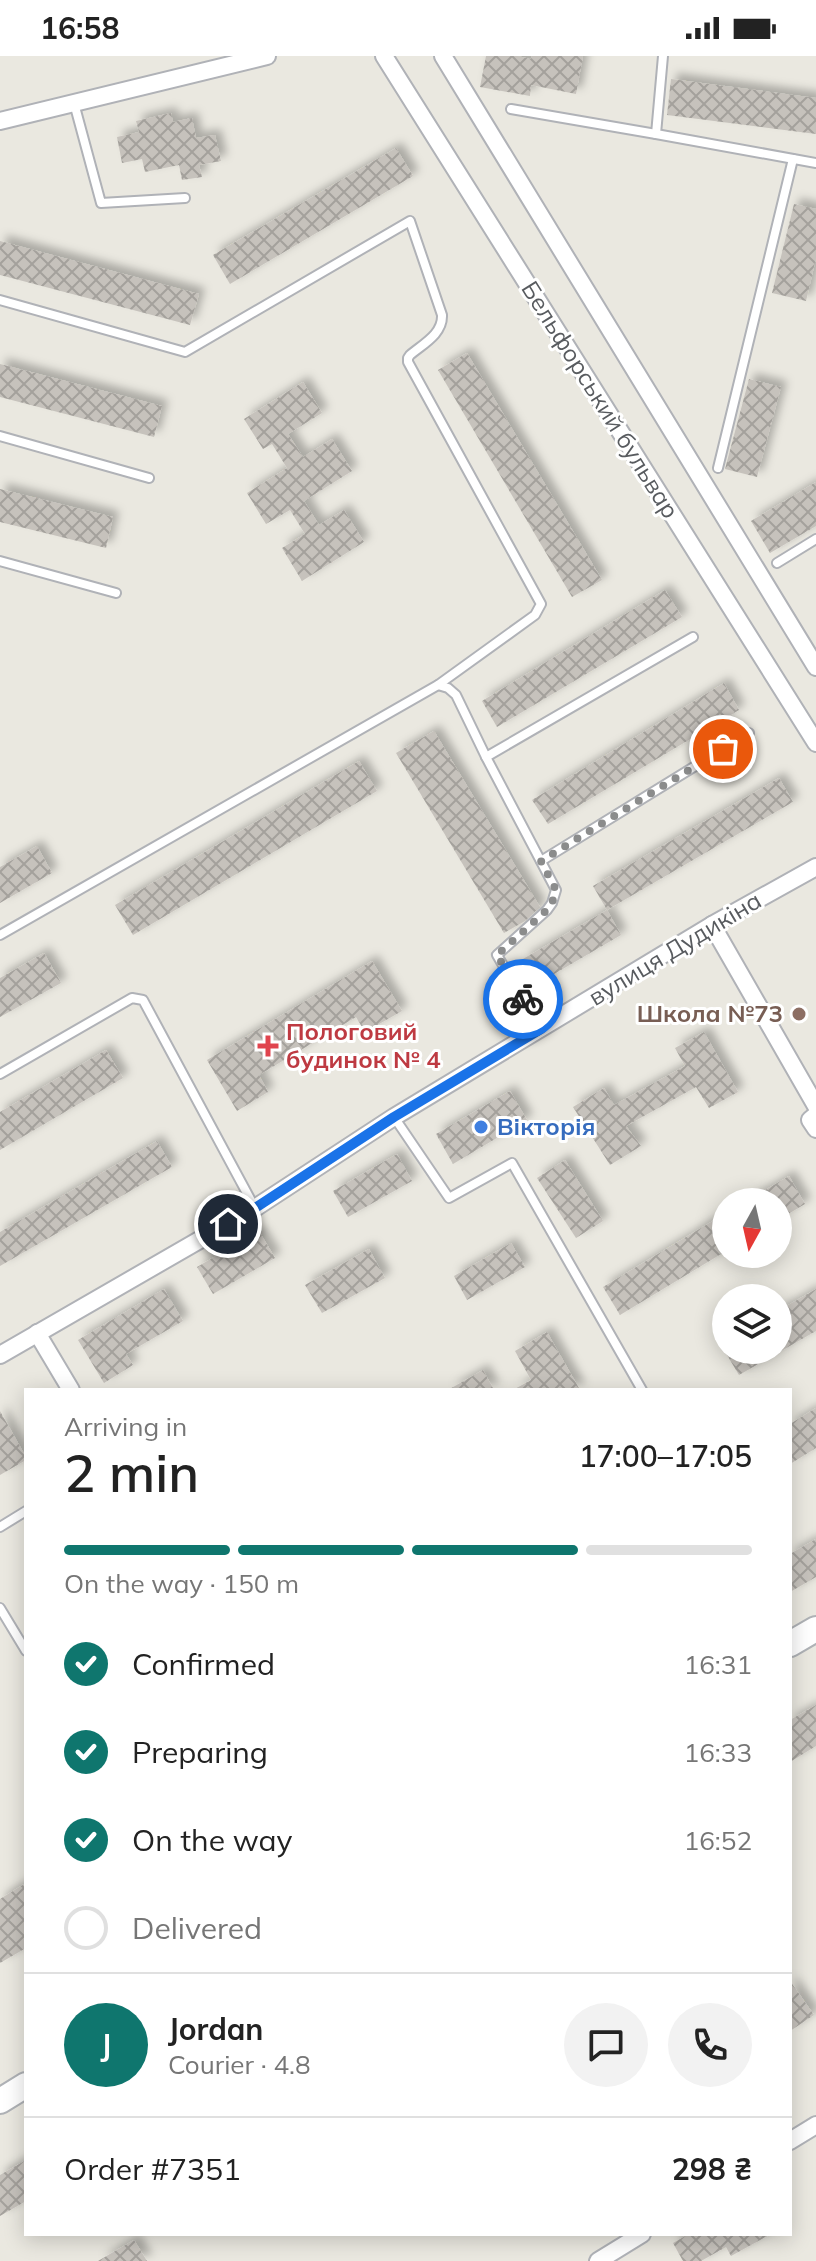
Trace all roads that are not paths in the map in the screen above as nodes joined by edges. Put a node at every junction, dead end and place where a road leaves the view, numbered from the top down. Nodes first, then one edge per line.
1 (267, 56) edge
2 (384, 56) edge
3 (443, 56) edge
4 (663, 56) edge
5 (74, 103) junction
6 (511, 109) dead end
7 (0, 121) edge
8 (656, 134) junction
9 (793, 159) junction
10 (816, 163) edge
11 (185, 198) dead end
12 (0, 300) edge
13 (0, 436) edge
14 (718, 468) dead end
15 (149, 478) dead end
16 (816, 539) edge
17 (0, 561) edge
18 (777, 563) dead end
19 (116, 593) dead end
20 (693, 637) dead end
21 (816, 667) edge
22 (438, 685) junction
23 (749, 733) dead end
24 (816, 743) edge
25 (486, 757) junction
26 (541, 861) junction
27 (816, 867) edge
28 (712, 925) junction
29 (0, 935) edge
30 (541, 1029) junction
31 (0, 1074) edge
32 (394, 1117) junction
33 (815, 1117) edge
34 (255, 1208) junction
35 (37, 1333) junction
36 (0, 1355) edge
37 (70, 1388) edge
38 (641, 1388) edge
39 (24, 1512) edge
40 (0, 1527) edge
41 (0, 1608) edge
42 (816, 1629) edge
43 (792, 1643) edge
44 (24, 1648) edge
45 (24, 2086) edge
46 (0, 2101) edge
47 (816, 2125) edge
48 (792, 2140) edge
49 (639, 2236) edge
50 (598, 2261) edge

1 - 5 street
2 - 24 street, Бельфорський бульвар
3 - 21 street, Бельфорський бульвар
4 - 8 lane
5 - 7 street
5 - 11 lane
6 - 8 lane
8 - 9 lane
9 - 10 lane
9 - 14 lane
12 - 22 lane
13 - 15 lane
16 - 18 lane
17 - 19 lane
20 - 25 lane
22 - 25 lane
22 - 29 lane
23 - 26 lane
25 - 26 lane
26 - 30 lane
27 - 28 street, вулиця Дудикіна
28 - 30 street, вулиця Дудикіна
28 - 33 street
30 - 32 street, вулиця Дудикіна
31 - 34 lane
32 - 34 street, вулиця Дудикіна
32 - 38 lane
34 - 35 street, вулиця Дудикіна
35 - 36 street, вулиця Дудикіна
35 - 37 street
39 - 40 lane
41 - 44 lane
42 - 43 street
45 - 46 street
47 - 48 street
49 - 50 street

